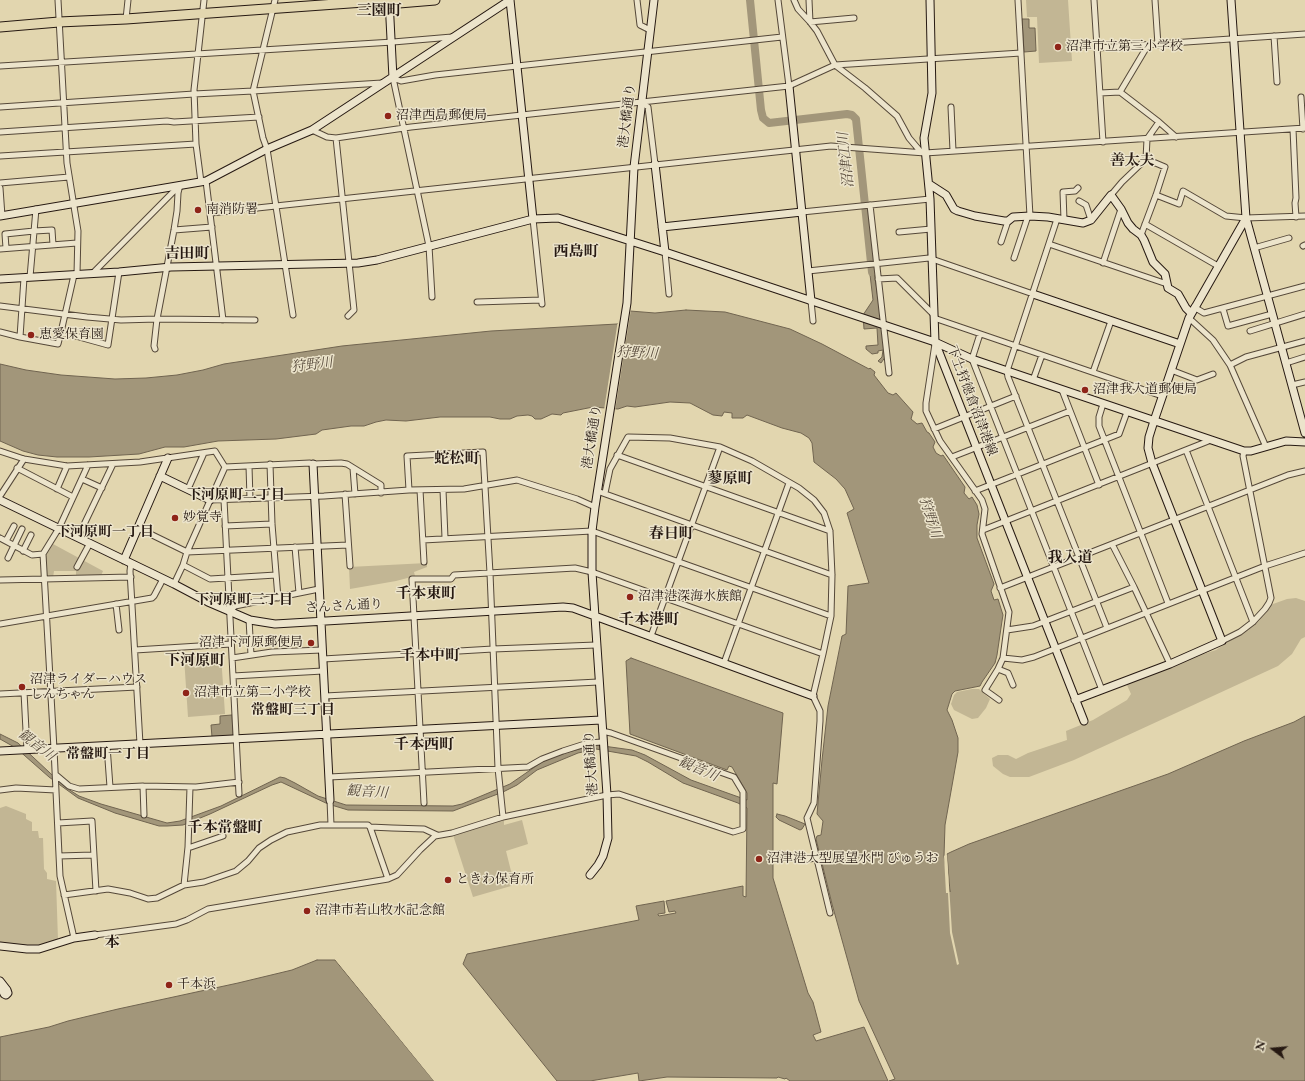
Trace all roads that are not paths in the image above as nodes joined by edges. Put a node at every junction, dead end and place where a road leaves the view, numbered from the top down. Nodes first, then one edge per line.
1 (58, 0) edge
2 (128, 0) edge
3 (204, 0) edge
4 (390, 0) edge
5 (435, 0) edge
6 (510, 0) edge
7 (637, 0) edge
8 (654, 0) edge
9 (778, 0) edge
10 (794, 0) edge
11 (809, 0) edge
12 (930, 0) edge
13 (1018, 0) edge
14 (1094, 0) edge
15 (1155, 0) edge
16 (1231, 0) edge
17 (274, 4) edge
18 (202, 13) junction
19 (854, 18) dead end
20 (126, 19) junction
21 (59, 22) junction
22 (810, 22) junction
23 (0, 27) edge
24 (650, 30) junction
25 (1305, 34) edge
26 (1274, 36) junction
27 (454, 37) junction
28 (782, 37) junction
29 (1234, 39) junction
30 (390, 42) junction
31 (1148, 45) junction
32 (1158, 45) junction
33 (1097, 48) junction
34 (262, 50) junction
35 (198, 53) junction
36 (648, 53) junction
37 (1021, 53) junction
38 (931, 59) junction
39 (62, 62) junction
40 (835, 65) junction
41 (0, 66) edge
42 (516, 67) junction
43 (393, 78) junction
44 (1277, 82) dead end
45 (385, 83) junction
46 (789, 86) junction
47 (253, 91) junction
48 (1120, 92) junction
49 (1100, 93) junction
50 (194, 94) junction
51 (1301, 97) dead end
52 (64, 102) junction
53 (641, 102) junction
54 (0, 107) edge
55 (950, 107) dead end
56 (522, 115) junction
57 (259, 117) junction
58 (195, 121) junction
59 (1159, 122) junction
60 (66, 128) junction
61 (1304, 128) edge
62 (404, 129) junction
63 (1293, 129) junction
64 (312, 130) junction
65 (0, 132) edge
66 (1240, 132) junction
67 (1176, 137) junction
68 (336, 138) junction
69 (1147, 139) junction
70 (1102, 142) junction
71 (196, 144) junction
72 (1027, 146) junction
73 (267, 149) junction
74 (795, 149) junction
75 (953, 151) junction
76 (67, 152) junction
77 (923, 153) junction
78 (0, 156) edge
79 (1146, 159) junction
80 (655, 164) junction
81 (634, 167) junction
82 (69, 176) junction
83 (528, 178) junction
84 (204, 181) junction
85 (0, 184) edge
86 (928, 184) junction
87 (180, 185) junction
88 (0, 188) edge
89 (1078, 188) dead end
90 (417, 190) junction
91 (1111, 195) junction
92 (1156, 195) junction
93 (342, 199) junction
94 (930, 199) junction
95 (1080, 201) dead end
96 (73, 203) junction
97 (870, 205) junction
98 (276, 206) junction
99 (36, 209) junction
100 (1121, 209) junction
101 (802, 212) junction
102 (210, 213) junction
103 (1, 216) edge
104 (1029, 216) junction
105 (1305, 216) edge
106 (1296, 217) junction
107 (1246, 218) junction
108 (533, 219) junction
109 (1061, 219) junction
110 (1091, 220) junction
111 (1008, 221) junction
112 (1145, 224) junction
113 (212, 227) junction
114 (662, 227) junction
115 (931, 229) junction
116 (174, 230) junction
117 (34, 231) junction
118 (899, 232) dead end
119 (1141, 234) junction
120 (1289, 238) dead end
121 (630, 241) junction
122 (1001, 242) dead end
123 (78, 243) junction
124 (1049, 244) junction
125 (53, 245) junction
126 (429, 246) junction
127 (32, 247) junction
128 (6, 248) junction
129 (1254, 248) junction
130 (0, 249) edge
131 (665, 252) junction
132 (1014, 258) dead end
133 (932, 259) junction
134 (350, 263) junction
135 (1103, 263) junction
136 (285, 264) junction
137 (876, 264) junction
138 (216, 266) junction
139 (1218, 266) junction
140 (167, 268) junction
141 (808, 271) junction
142 (120, 272) junction
143 (75, 274) junction
144 (91, 274) junction
145 (27, 277) junction
146 (0, 279) edge
147 (878, 279) junction
148 (1167, 284) junction
149 (1305, 286) edge
150 (669, 294) dead end
151 (1033, 294) junction
152 (1268, 296) junction
153 (432, 297) dead end
154 (811, 301) junction
155 (477, 302) dead end
156 (0, 306) edge
157 (21, 309) junction
158 (1223, 309) junction
159 (1191, 313) junction
160 (66, 314) junction
161 (1272, 314) junction
162 (1305, 314) edge
163 (293, 315) dead end
164 (348, 316) dead end
165 (934, 316) junction
166 (112, 319) junction
167 (157, 319) junction
168 (223, 320) junction
169 (255, 320) dead end
170 (813, 321) dead end
171 (1111, 321) junction
172 (1275, 324) junction
173 (885, 325) junction
174 (1250, 331) dead end
175 (0, 332) edge
176 (61, 332) junction
177 (980, 334) junction
178 (20, 337) junction
179 (1305, 341) edge
180 (935, 342) junction
181 (1180, 344) junction
182 (1015, 346) junction
183 (1282, 347) junction
184 (155, 349) dead end
185 (1042, 355) junction
186 (1305, 358) edge
187 (972, 359) junction
188 (1286, 363) junction
189 (1230, 365) junction
190 (1007, 370) junction
191 (1171, 370) junction
192 (1093, 372) junction
193 (889, 373) dead end
194 (1213, 374) dead end
195 (1033, 380) junction
196 (1305, 382) edge
197 (1292, 385) junction
198 (1062, 390) junction
199 (1016, 396) junction
200 (1162, 396) junction
201 (1103, 404) junction
202 (990, 406) junction
203 (1070, 411) junction
204 (1127, 412) junction
205 (964, 416) junction
206 (1154, 421) junction
207 (1028, 427) junction
208 (934, 429) junction
209 (1305, 433) edge
210 (1002, 437) junction
211 (1104, 440) junction
212 (1211, 440) junction
213 (1305, 442) edge
214 (720, 447) junction
215 (1266, 447) junction
216 (976, 448) junction
217 (1084, 448) junction
218 (1186, 450) junction
219 (0, 451) edge
220 (1244, 451) junction
221 (204, 452) junction
222 (617, 454) junction
223 (952, 457) junction
224 (168, 458) junction
225 (24, 459) junction
226 (1152, 463) junction
227 (113, 464) junction
228 (270, 464) junction
229 (313, 464) junction
230 (1043, 464) junction
231 (88, 465) junction
232 (67, 466) junction
233 (249, 466) junction
234 (224, 467) junction
235 (17, 468) junction
236 (353, 468) junction
237 (1305, 471) edge
238 (1017, 475) junction
239 (160, 476) junction
240 (1119, 476) junction
241 (82, 479) junction
242 (789, 483) junction
243 (1098, 484) junction
244 (991, 485) junction
245 (484, 486) junction
246 (705, 486) junction
247 (102, 488) junction
248 (57, 489) junction
249 (188, 489) junction
250 (409, 490) junction
251 (420, 490) junction
252 (443, 490) junction
253 (1249, 490) junction
254 (597, 491) junction
255 (975, 491) junction
256 (381, 493) junction
257 (345, 494) junction
258 (355, 494) junction
259 (605, 494) junction
260 (0, 496) edge
261 (315, 496) junction
262 (73, 497) junction
263 (271, 498) junction
264 (250, 499) junction
265 (0, 500) edge
266 (210, 500) junction
267 (224, 500) junction
268 (1057, 501) junction
269 (1207, 506) junction
270 (595, 507) junction
271 (1031, 511) junction
272 (778, 512) junction
273 (1174, 519) junction
274 (1005, 521) junction
275 (272, 524) junction
276 (691, 524) junction
277 (14, 526) dead end
278 (225, 526) junction
279 (59, 528) junction
280 (138, 528) junction
281 (22, 530) dead end
282 (983, 530) junction
283 (592, 531) junction
284 (830, 531) junction
285 (1141, 532) junction
286 (31, 535) dead end
287 (488, 536) junction
288 (78, 537) junction
289 (0, 538) edge
290 (445, 538) junction
291 (423, 540) junction
292 (6, 541) junction
293 (90, 543) junction
294 (1112, 544) junction
295 (14, 545) junction
296 (348, 545) junction
297 (317, 546) junction
298 (295, 547) junction
299 (275, 548) junction
300 (23, 550) junction
301 (226, 550) junction
302 (764, 550) junction
303 (187, 552) junction
304 (1305, 553) edge
305 (43, 554) junction
306 (1079, 557) junction
307 (8, 558) dead end
308 (128, 562) junction
309 (424, 562) dead end
310 (678, 562) junction
311 (183, 565) junction
312 (350, 566) dead end
313 (1265, 566) junction
314 (78, 567) dead end
315 (1053, 567) junction
316 (592, 572) junction
317 (490, 573) junction
318 (832, 574) junction
319 (276, 575) junction
320 (131, 577) junction
321 (1027, 577) junction
322 (228, 578) junction
323 (1235, 578) junction
324 (45, 579) junction
325 (164, 579) junction
326 (0, 580) edge
327 (174, 584) junction
328 (1134, 586) junction
329 (751, 588) junction
330 (1000, 588) junction
331 (319, 589) junction
332 (1202, 591) junction
333 (299, 593) junction
334 (278, 598) junction
335 (665, 598) junction
336 (132, 601) junction
337 (1096, 602) junction
338 (1168, 603) junction
339 (116, 604) junction
340 (230, 612) junction
341 (492, 612) junction
342 (1071, 612) junction
343 (1146, 612) junction
344 (47, 615) junction
345 (415, 615) junction
346 (595, 616) junction
347 (831, 616) junction
348 (249, 619) junction
349 (321, 620) junction
350 (1045, 622) junction
351 (1253, 622) junction
352 (738, 623) junction
353 (0, 624) edge
354 (1107, 628) junction
355 (119, 630) dead end
356 (1007, 630) junction
357 (651, 636) junction
358 (1081, 639) junction
359 (1222, 641) junction
360 (231, 644) junction
361 (596, 645) junction
362 (492, 649) junction
363 (1055, 649) junction
364 (135, 650) junction
365 (322, 650) junction
366 (417, 654) junction
367 (823, 654) junction
368 (251, 655) junction
369 (232, 658) junction
370 (1003, 658) junction
371 (323, 660) junction
372 (724, 663) junction
373 (1170, 664) junction
374 (998, 669) junction
375 (323, 671) junction
376 (233, 676) junction
377 (598, 682) junction
378 (1013, 685) dead end
379 (137, 687) junction
380 (494, 688) junction
381 (1102, 690) junction
382 (51, 691) junction
383 (418, 691) junction
384 (24, 692) junction
385 (0, 694) edge
386 (325, 696) junction
387 (813, 696) junction
388 (999, 700) dead end
389 (1075, 700) junction
390 (601, 720) junction
391 (1084, 722) dead end
392 (496, 725) junction
393 (420, 729) junction
394 (602, 731) junction
395 (327, 735) junction
396 (237, 739) junction
397 (140, 744) junction
398 (107, 746) junction
399 (603, 746) junction
400 (54, 749) junction
401 (27, 750) junction
402 (0, 751) edge
403 (498, 768) junction
404 (423, 772) junction
405 (56, 775) junction
406 (329, 777) junction
407 (239, 782) junction
408 (143, 786) junction
409 (110, 787) junction
410 (190, 787) junction
411 (56, 788) junction
412 (0, 790) edge
413 (239, 794) dead end
414 (607, 795) junction
415 (330, 803) joint
416 (424, 803) dead end
417 (144, 815) dead end
418 (503, 817) junction
419 (58, 823) junction
420 (331, 825) junction
421 (370, 827) junction
422 (437, 835) junction
423 (223, 836) dead end
424 (188, 847) junction
425 (779, 854) dead end
426 (93, 855) junction
427 (59, 856) junction
428 (816, 858) junction
429 (590, 875) dead end
430 (388, 879) junction
431 (184, 885) junction
432 (96, 891) junction
433 (64, 895) junction
434 (830, 913) dead end
435 (95, 935) joint
436 (74, 938) junction
437 (0, 946) edge
438 (0, 981) edge
439 (0, 984) edge

1 - 21 street
2 - 20 street
3 - 18 street
4 - 5 highway
4 - 17 highway
4 - 30 street
6 - 27 street
6 - 42 street
7 - 24 street
8 - 24 street, 港大橋通り
9 - 28 street
10 - 22 street
11 - 22 street
12 - 38 street, 下土狩徳倉沼津港線
13 - 37 street
14 - 33 street
15 - 32 street
16 - 29 street
17 - 18 highway
17 - 34 street
18 - 20 highway
18 - 35 street
19 - 22 street
20 - 21 highway
21 - 23 highway
21 - 39 street
22 - 40 street
24 - 36 street, 港大橋通り
25 - 26 street
26 - 29 street
26 - 44 street
27 - 30 street
27 - 43 street
28 - 36 street
28 - 46 street
29 - 32 street
29 - 66 street
30 - 34 street
30 - 43 street
31 - 32 street
31 - 33 street
31 - 48 street
33 - 49 street
34 - 35 street
34 - 47 street
35 - 39 street
35 - 50 street
36 - 42 street
36 - 53 street, 港大橋通り
37 - 38 street
37 - 72 street
38 - 40 street
38 - 77 street, 下土狩徳倉沼津港線
39 - 41 street
39 - 52 street
40 - 46 street
40 - 77 street
42 - 43 street
42 - 56 street
43 - 45 street
43 - 62 street
45 - 47 street
45 - 64 street
46 - 53 street
46 - 74 street
47 - 50 street
47 - 57 street
48 - 49 street
48 - 59 street
49 - 70 street
50 - 52 street
50 - 58 street
51 - 61 street
52 - 54 street
52 - 60 street
53 - 56 street
53 - 80 street
53 - 81 street, 港大橋通り
55 - 75 street
56 - 62 street
56 - 83 street
57 - 58 street
57 - 73 street
58 - 60 street
58 - 71 street
59 - 67 street
59 - 69 street
60 - 65 street
60 - 76 street
61 - 63 street
62 - 68 street
62 - 90 street
63 - 66 street
63 - 106 street
64 - 68 street
64 - 73 street
66 - 67 street
66 - 107 street
67 - 69 street
68 - 93 street
69 - 70 street
69 - 79 street
70 - 72 street
71 - 76 street
71 - 84 street
72 - 75 street
72 - 104 street
73 - 84 street
73 - 98 street
74 - 77 street
74 - 80 street
74 - 101 street
75 - 77 street
76 - 78 street
76 - 82 street
77 - 86 street, 下土狩徳倉沼津港線
79 - 91 street
79 - 92 street
80 - 81 street
80 - 114 street
81 - 83 street
81 - 121 street, 港大橋通り
82 - 85 street
82 - 96 street
83 - 90 street
83 - 108 street
84 - 87 street
84 - 102 street
86 - 94 street, 下土狩徳倉沼津港線
86 - 111 street
87 - 96 street
87 - 116 street
87 - 144 street
88 - 103 street
89 - 109 street
90 - 93 street
90 - 126 street
91 - 100 street
91 - 110 street
92 - 107 street
92 - 112 street
93 - 98 street
93 - 134 street
94 - 97 street
94 - 115 street, 下土狩徳倉沼津港線
95 - 110 street
96 - 99 street
96 - 123 street
97 - 101 street
97 - 137 street
98 - 102 street
98 - 136 street
99 - 103 street
99 - 117 street
100 - 119 street
100 - 135 street
101 - 114 street
101 - 141 street
102 - 113 street
104 - 109 street
104 - 111 street
104 - 132 street
105 - 106 street
106 - 107 street
107 - 129 street
107 - 139 street
108 - 121 street
108 - 126 street
108 - 155 street
109 - 110 street
109 - 124 street
111 - 122 street
112 - 119 street
112 - 139 street
113 - 116 street
113 - 138 street
114 - 131 street
115 - 118 street
115 - 133 street, 下土狩徳倉沼津港線
116 - 140 street
117 - 125 street
117 - 127 street
117 - 128 street
119 - 148 street
120 - 129 street
121 - 131 street
121 - 254 street, 港大橋通り
123 - 125 street
123 - 143 street
124 - 135 street
124 - 151 street
125 - 127 street
126 - 134 street
126 - 153 street
127 - 128 street
127 - 145 street
128 - 130 street
129 - 152 street
131 - 150 street
131 - 154 street
133 - 137 street
133 - 151 street
133 - 165 street, 下土狩徳倉沼津港線
134 - 136 street
134 - 164 street
135 - 148 street
136 - 138 street
136 - 163 street
137 - 141 street
137 - 147 street
138 - 140 street
138 - 168 street
139 - 159 street
140 - 142 street
140 - 167 street
141 - 154 street
142 - 144 street
142 - 166 street
143 - 144 street
143 - 145 street
143 - 160 street
145 - 146 street
145 - 157 street
147 - 165 street
147 - 173 street
148 - 159 street
149 - 152 street
151 - 171 street
151 - 182 street
152 - 158 street
152 - 161 street
154 - 170 street
154 - 173 street
156 - 157 street
157 - 160 street
157 - 178 street
158 - 159 street
158 - 161 street
159 - 181 street
159 - 189 street
160 - 166 street
160 - 176 street
161 - 172 street
162 - 172 street
165 - 177 street
165 - 180 street, 下土狩徳倉沼津港線
166 - 167 street
166 - 176 street
167 - 168 street
167 - 184 street
168 - 169 street
171 - 181 street
171 - 192 street
172 - 174 street
172 - 183 street
173 - 180 street
173 - 193 street
175 - 178 street
176 - 178 street
177 - 182 street
177 - 187 street
179 - 183 street
180 - 187 street
180 - 205 street, 下土狩徳倉沼津港線
180 - 208 street
181 - 191 street
182 - 185 street
182 - 190 street
183 - 188 street
183 - 189 street
185 - 192 street
185 - 195 street
186 - 188 street
187 - 190 street
187 - 202 street
188 - 197 street
189 - 215 street
190 - 195 street
190 - 199 street
191 - 194 street
191 - 200 street
192 - 200 street
195 - 198 street
196 - 197 street
197 - 209 street
198 - 201 street
198 - 203 street
199 - 202 street
199 - 207 street
200 - 206 street
201 - 204 street
201 - 211 street
202 - 205 street
202 - 210 street
203 - 207 street
203 - 217 street
204 - 206 street
204 - 211 street
205 - 208 street
205 - 216 street, 下土狩徳倉沼津港線
206 - 212 street
206 - 226 street
207 - 210 street
207 - 230 street
208 - 223 street
210 - 216 street
210 - 238 street
211 - 217 street
211 - 240 street
212 - 218 street
212 - 220 street
213 - 215 street
214 - 222 street
214 - 242 street
214 - 246 street
215 - 220 street
216 - 223 street
216 - 244 street, 下土狩徳倉沼津港線
217 - 230 street
217 - 243 street
218 - 226 street
218 - 269 street
219 - 225 street
220 - 253 street
221 - 224 street
221 - 234 street
221 - 249 street
222 - 246 street
222 - 259 street
223 - 255 street
224 - 227 street
224 - 239 street
225 - 232 street
225 - 235 street
226 - 240 street
226 - 273 street
227 - 231 street
227 - 247 street
228 - 229 street
228 - 233 street
228 - 263 street
229 - 236 street
229 - 261 street
230 - 238 street
230 - 268 street
231 - 232 street
231 - 241 street
232 - 248 street
233 - 234 street
233 - 264 street
234 - 266 street
235 - 248 street
235 - 260 street
236 - 256 street
236 - 258 street
237 - 253 street
238 - 244 street
238 - 271 street
239 - 249 street
239 - 280 street
240 - 243 street
240 - 285 street
241 - 247 street
241 - 262 street
242 - 272 street
242 - 284 street
243 - 268 street
244 - 255 street
244 - 274 street, 下土狩徳倉沼津港線
245 - 250 street
245 - 252 street
245 - 270 street
245 - 287 street
246 - 272 street
246 - 276 street
247 - 288 street
248 - 262 street
249 - 266 street
250 - 251 street
250 - 256 street
251 - 252 street
251 - 291 street
252 - 290 street
253 - 269 street
253 - 313 street
254 - 259 street
254 - 270 street, 港大橋通り
255 - 282 street
256 - 258 street
257 - 258 street
257 - 261 street
257 - 296 street
259 - 276 street
261 - 263 street
261 - 297 street
262 - 279 street
263 - 264 street
263 - 275 street
264 - 267 street
265 - 279 street, さんさん通り
266 - 267 street
266 - 303 street
267 - 278 street
268 - 271 street
268 - 306 street
269 - 273 street
269 - 323 street
270 - 283 street, 港大橋通り
271 - 274 street
271 - 315 street
272 - 284 street
272 - 302 street
273 - 285 street
273 - 332 street
274 - 282 street
274 - 321 street, 下土狩徳倉沼津港線
275 - 278 street
275 - 299 street
276 - 302 street
276 - 310 street
277 - 292 street
278 - 301 street
279 - 288 street, さんさん通り
279 - 305 street
280 - 303 street
280 - 308 street
281 - 295 street
282 - 330 street
283 - 287 street
283 - 310 street
283 - 316 street, 港大橋通り
284 - 318 street
285 - 294 street
285 - 338 street
286 - 300 street
287 - 290 street
287 - 317 street
288 - 293 street, さんさん通り
289 - 292 street
290 - 291 street
291 - 309 street
292 - 295 street
293 - 308 street, さんさん通り
293 - 314 street
294 - 306 street
294 - 328 street
295 - 300 street
295 - 307 street
296 - 297 street
296 - 312 street
297 - 298 street
297 - 331 street
298 - 299 street
298 - 333 street
299 - 301 street
299 - 319 street
300 - 305 street
301 - 303 street
301 - 322 street
302 - 318 street
302 - 329 street
303 - 311 street
304 - 313 street
305 - 324 street
306 - 315 street
306 - 337 street
308 - 320 street
308 - 325 street, さんさん通り
310 - 329 street
310 - 335 street
311 - 322 street
311 - 327 street
313 - 323 street
313 - 351 street
315 - 321 street
315 - 342 street
316 - 317 street
316 - 335 street
316 - 346 street, 港大橋通り
317 - 341 street
317 - 345 street
318 - 347 street
319 - 322 street
319 - 334 street
320 - 324 street
320 - 336 street
321 - 330 street
321 - 350 street, 下土狩徳倉沼津港線
322 - 340 street
323 - 332 street
323 - 351 street
324 - 326 street
324 - 344 street
325 - 327 street, さんさん通り
325 - 336 street
327 - 340 street, さんさん通り
328 - 337 street
328 - 343 street
329 - 347 street
329 - 352 street
330 - 356 street
331 - 333 street
331 - 349 street
332 - 338 street
332 - 359 street
333 - 334 street
334 - 340 street
335 - 352 street
335 - 357 street
336 - 339 street
336 - 364 street
337 - 342 street
337 - 354 street
338 - 343 street
339 - 344 street
339 - 355 street
340 - 348 street, さんさん通り
340 - 360 street
341 - 345 street, さんさん通り
341 - 346 street, さんさん通り
341 - 362 street
342 - 350 street
342 - 358 street
343 - 354 street
343 - 373 street
344 - 353 street
344 - 382 street
345 - 349 street, さんさん通り
345 - 366 street
346 - 357 street, さんさん通り
346 - 361 street, 港大橋通り
347 - 367 street
348 - 349 street, さんさん通り
348 - 368 street
349 - 365 street
350 - 356 street
350 - 363 street, 下土狩徳倉沼津港線
351 - 359 street
352 - 367 street
352 - 372 street
354 - 358 street
356 - 370 street
357 - 372 street, さんさん通り
358 - 363 street
358 - 381 street
359 - 373 street
360 - 364 street
360 - 369 street
361 - 362 street
361 - 377 street, 港大橋通り
362 - 366 street
362 - 380 street
363 - 370 street
363 - 389 street, 下土狩徳倉沼津港線
364 - 379 street
365 - 368 street
365 - 371 street
366 - 371 street
366 - 383 street
367 - 387 street
368 - 369 street
369 - 376 street
370 - 374 street
371 - 375 street
372 - 387 street, さんさん通り
373 - 381 street
374 - 378 street
374 - 388 street
375 - 376 street
375 - 386 street
376 - 396 street
377 - 380 street
377 - 390 street, 港大橋通り
379 - 382 street
379 - 397 street
380 - 383 street
380 - 392 street
381 - 389 street
382 - 384 street
382 - 400 street
383 - 386 street
383 - 393 street
384 - 385 street
384 - 401 street
386 - 395 street
387 - 428 street
389 - 391 street, 下土狩徳倉沼津港線
390 - 392 street
390 - 394 street, 港大橋通り
392 - 393 street
392 - 403 street
393 - 395 street
393 - 404 street
394 - 399 street, 港大橋通り
394 - 414 street
395 - 396 street
395 - 406 street
396 - 397 street
396 - 407 street
397 - 398 street
398 - 400 street
398 - 409 street
399 - 403 street
399 - 414 street, 港大橋通り
400 - 401 street
400 - 405 street
401 - 402 street
403 - 404 street
403 - 418 street
404 - 406 street
404 - 416 street
405 - 409 street
405 - 411 street
406 - 415 street
407 - 410 street
407 - 413 street
408 - 409 street
408 - 410 street
408 - 417 street
410 - 424 street
411 - 412 street
411 - 419 street
414 - 418 street
414 - 429 street, 港大橋通り
415 - 420 street
418 - 422 street
419 - 426 street
419 - 427 street
420 - 421 street
420 - 431 street
421 - 422 street
421 - 430 street
422 - 430 street
423 - 424 street
424 - 431 street
425 - 428 street
426 - 427 street
426 - 432 street
427 - 433 street
428 - 434 street
430 - 435 street
431 - 432 street
432 - 433 street
433 - 436 street
435 - 436 street
436 - 437 street
438 - 439 street

